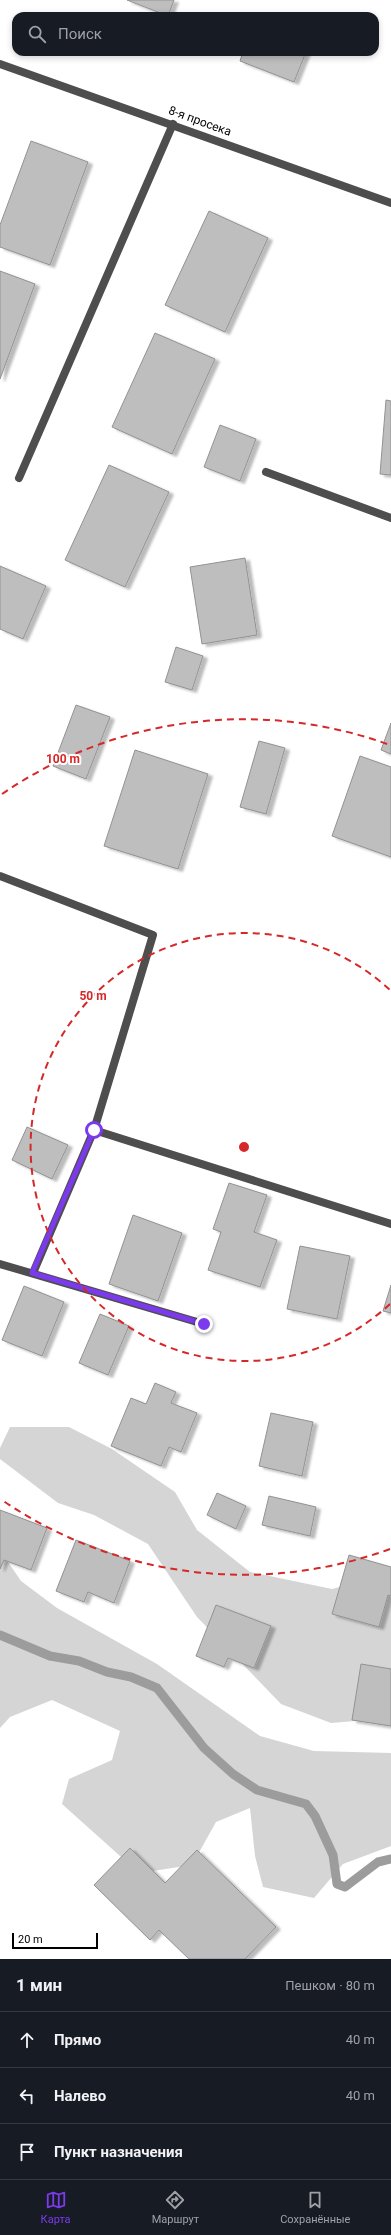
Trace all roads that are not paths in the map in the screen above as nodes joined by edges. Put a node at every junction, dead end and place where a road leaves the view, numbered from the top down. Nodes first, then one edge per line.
1 (0, 64) edge
2 (173, 124) junction
3 (391, 203) edge
4 (266, 472) dead end
5 (19, 478) dead end
6 (391, 518) edge
7 (0, 876) edge
8 (94, 1130) junction
9 (391, 1224) edge
10 (0, 1264) edge
11 (32, 1273) junction
12 (204, 1324) dead end

1 - 2 street, 8-я просека
2 - 3 street, 8-я просека
2 - 5 street
4 - 6 street
7 - 8 street
8 - 9 street
8 - 11 street
10 - 11 street
11 - 12 street

